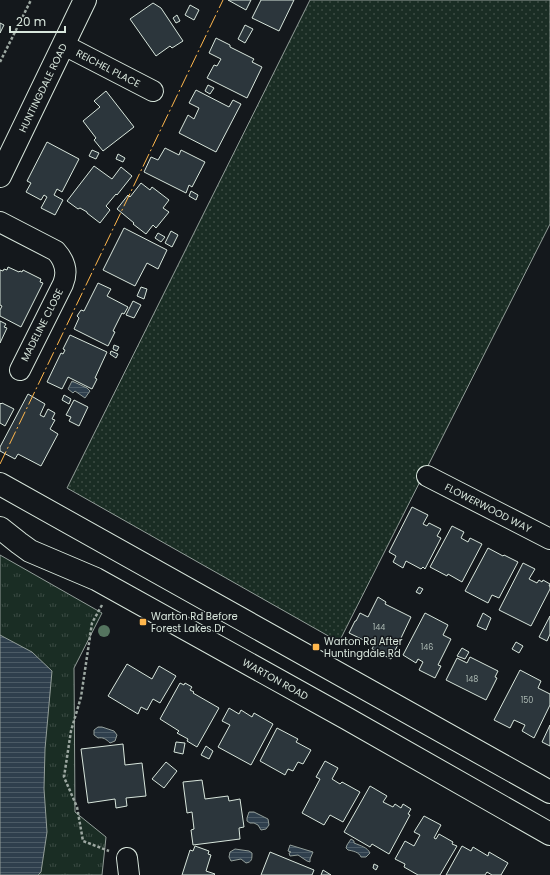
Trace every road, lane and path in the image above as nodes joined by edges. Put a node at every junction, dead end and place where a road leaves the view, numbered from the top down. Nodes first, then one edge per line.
1 (31, 0) edge
2 (85, 0) edge
3 (64, 45) junction
4 (0, 62) edge
5 (153, 91) dead end
6 (0, 176) edge
7 (0, 222) edge
8 (20, 370) dead end
9 (427, 476) dead end
10 (0, 484) edge
11 (0, 528) edge
12 (550, 539) edge
13 (102, 605) dead end
14 (550, 792) edge
15 (550, 834) edge
16 (128, 866) edge

1 - 4 path
2 - 3 main road, HUNTINGDALE ROAD
3 - 5 street, REICHEL PLACE
3 - 6 main road, HUNTINGDALE ROAD
7 - 8 street, MADELINE CLOSE
9 - 12 street, FLOWERWOOD WAY
10 - 14 main road
11 - 15 main road, WARTON ROAD
13 - 16 path

